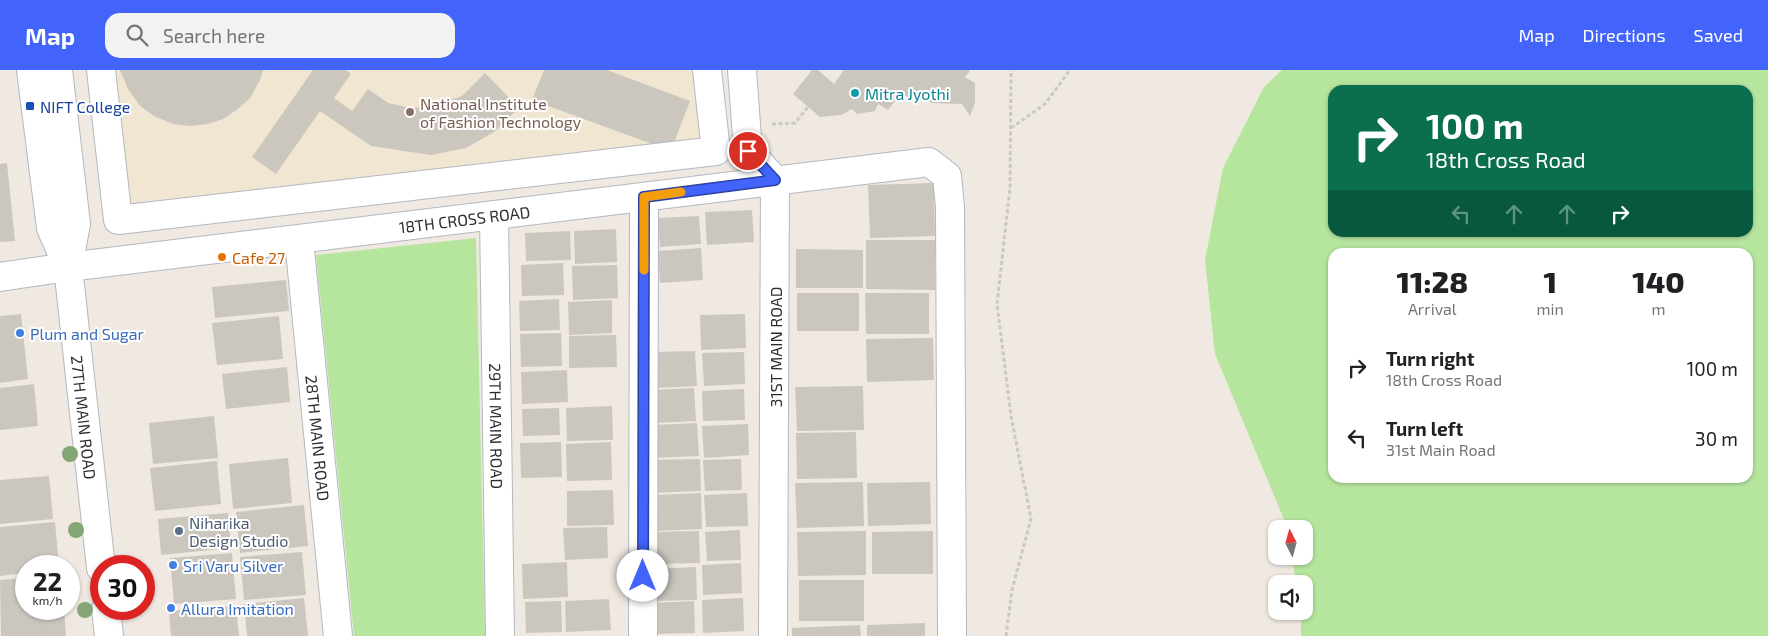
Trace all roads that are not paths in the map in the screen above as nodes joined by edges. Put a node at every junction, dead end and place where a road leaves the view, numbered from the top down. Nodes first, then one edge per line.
1 (31, 70) edge
2 (58, 70) edge
3 (100, 70) edge
4 (707, 70) edge
5 (742, 70) edge
6 (775, 180) junction
7 (644, 197) junction
8 (494, 216) junction
9 (299, 240) junction
10 (68, 267) junction
11 (0, 277) edge
12 (100, 555) edge
13 (107, 620) edge
14 (109, 636) edge
15 (338, 636) edge
16 (500, 636) edge
17 (643, 636) edge
18 (773, 636) edge
19 (952, 636) edge

1 - 10 street, 27TH MAIN ROAD
2 - 10 street, 27TH MAIN ROAD
3 - 4 street
5 - 6 street
6 - 7 street, 18TH CROSS ROAD
6 - 18 street, 31ST MAIN ROAD
6 - 19 street, 18TH CROSS ROAD
7 - 8 street, 18TH CROSS ROAD
7 - 17 street
8 - 9 street, 18TH CROSS ROAD
8 - 16 street, 29TH MAIN ROAD
9 - 10 street, 18TH CROSS ROAD
9 - 15 street, 28TH MAIN ROAD
10 - 11 street, 18TH CROSS ROAD
10 - 12 street, 27TH MAIN ROAD
13 - 14 street

